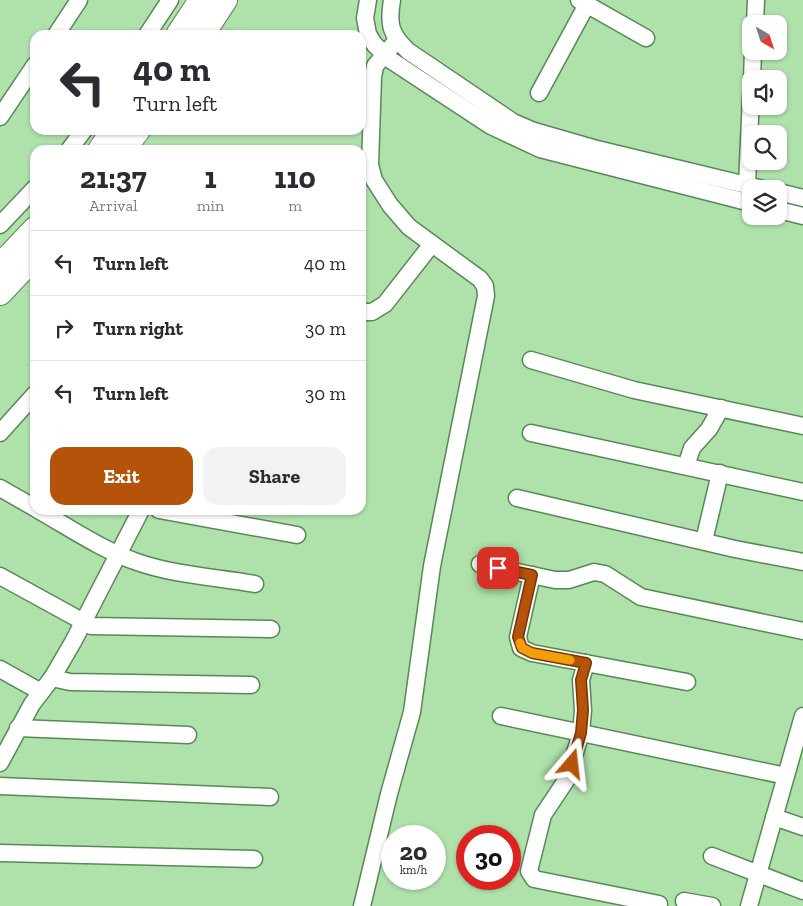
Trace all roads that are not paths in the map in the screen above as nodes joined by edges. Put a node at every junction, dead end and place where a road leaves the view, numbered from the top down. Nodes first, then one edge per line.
1 (79, 0) edge
2 (170, 0) edge
3 (202, 0) edge
4 (225, 0) edge
5 (368, 0) edge
6 (392, 0) edge
7 (756, 0) edge
8 (584, 1) edge
9 (755, 15) edge
10 (59, 30) edge
11 (150, 30) edge
12 (181, 30) edge
13 (205, 30) edge
14 (646, 38) dead end
15 (396, 40) junction
16 (384, 54) junction
17 (30, 73) edge
18 (539, 93) dead end
19 (750, 115) edge
20 (0, 117) edge
21 (747, 180) edge
22 (742, 184) edge
23 (30, 193) edge
24 (787, 194) edge
25 (803, 198) edge
26 (742, 200) edge
27 (787, 212) edge
28 (803, 216) edge
29 (0, 225) edge
30 (30, 234) edge
31 (432, 244) junction
32 (30, 261) edge
33 (0, 266) edge
34 (0, 294) edge
35 (366, 312) edge
36 (532, 360) dead end
37 (30, 400) edge
38 (721, 408) junction
39 (803, 426) edge
40 (0, 433) edge
41 (531, 433) dead end
42 (686, 466) junction
43 (720, 474) junction
44 (0, 488) edge
45 (803, 492) edge
46 (517, 498) dead end
47 (30, 506) edge
48 (46, 515) edge
49 (139, 515) edge
50 (187, 515) edge
51 (297, 535) dead end
52 (704, 540) junction
53 (120, 554) junction
54 (803, 562) edge
55 (480, 564) dead end
56 (532, 575) junction
57 (0, 576) edge
58 (255, 584) dead end
59 (83, 623) junction
60 (271, 629) dead end
61 (803, 631) edge
62 (586, 663) junction
63 (0, 669) edge
64 (52, 678) junction
65 (686, 682) dead end
66 (251, 685) dead end
67 (41, 692) junction
68 (502, 716) dead end
69 (803, 716) edge
70 (18, 728) junction
71 (581, 733) junction
72 (188, 735) dead end
73 (1, 757) edge
74 (786, 776) junction
75 (0, 786) edge
76 (270, 797) dead end
77 (774, 817) junction
78 (803, 827) edge
79 (0, 853) edge
80 (712, 856) dead end
81 (254, 859) dead end
82 (758, 874) junction
83 (803, 891) edge
84 (684, 901) dead end
85 (658, 904) dead end
86 (362, 906) edge
87 (712, 906) edge
88 (749, 906) edge

1 - 10 street
2 - 11 street
3 - 12 street
4 - 13 street
5 - 16 street
6 - 15 street
7 - 9 street
8 - 14 street
8 - 18 street
15 - 16 street
15 - 22 street
16 - 26 street
16 - 31 street
17 - 20 street
19 - 21 street
23 - 29 street
24 - 25 street
27 - 28 street
30 - 33 street
31 - 35 street
31 - 86 street
32 - 34 street
36 - 38 street
37 - 40 street
38 - 39 street
38 - 42 street
41 - 42 street
42 - 43 street
43 - 45 street
43 - 52 street
44 - 47 street
46 - 52 street
48 - 53 street
49 - 53 street
50 - 51 street
52 - 54 street
53 - 58 street
53 - 59 street
55 - 56 street
56 - 61 street
56 - 62 street
57 - 59 street
59 - 60 street
59 - 64 street
62 - 65 street
62 - 71 street
63 - 67 street
64 - 66 street
64 - 67 street
67 - 70 street
68 - 71 street
69 - 74 street
70 - 72 street
70 - 73 street
71 - 74 street
71 - 85 street
74 - 77 street
75 - 76 street
77 - 78 street
77 - 82 street
79 - 81 street
80 - 82 street
82 - 83 street
82 - 88 street
84 - 87 street

